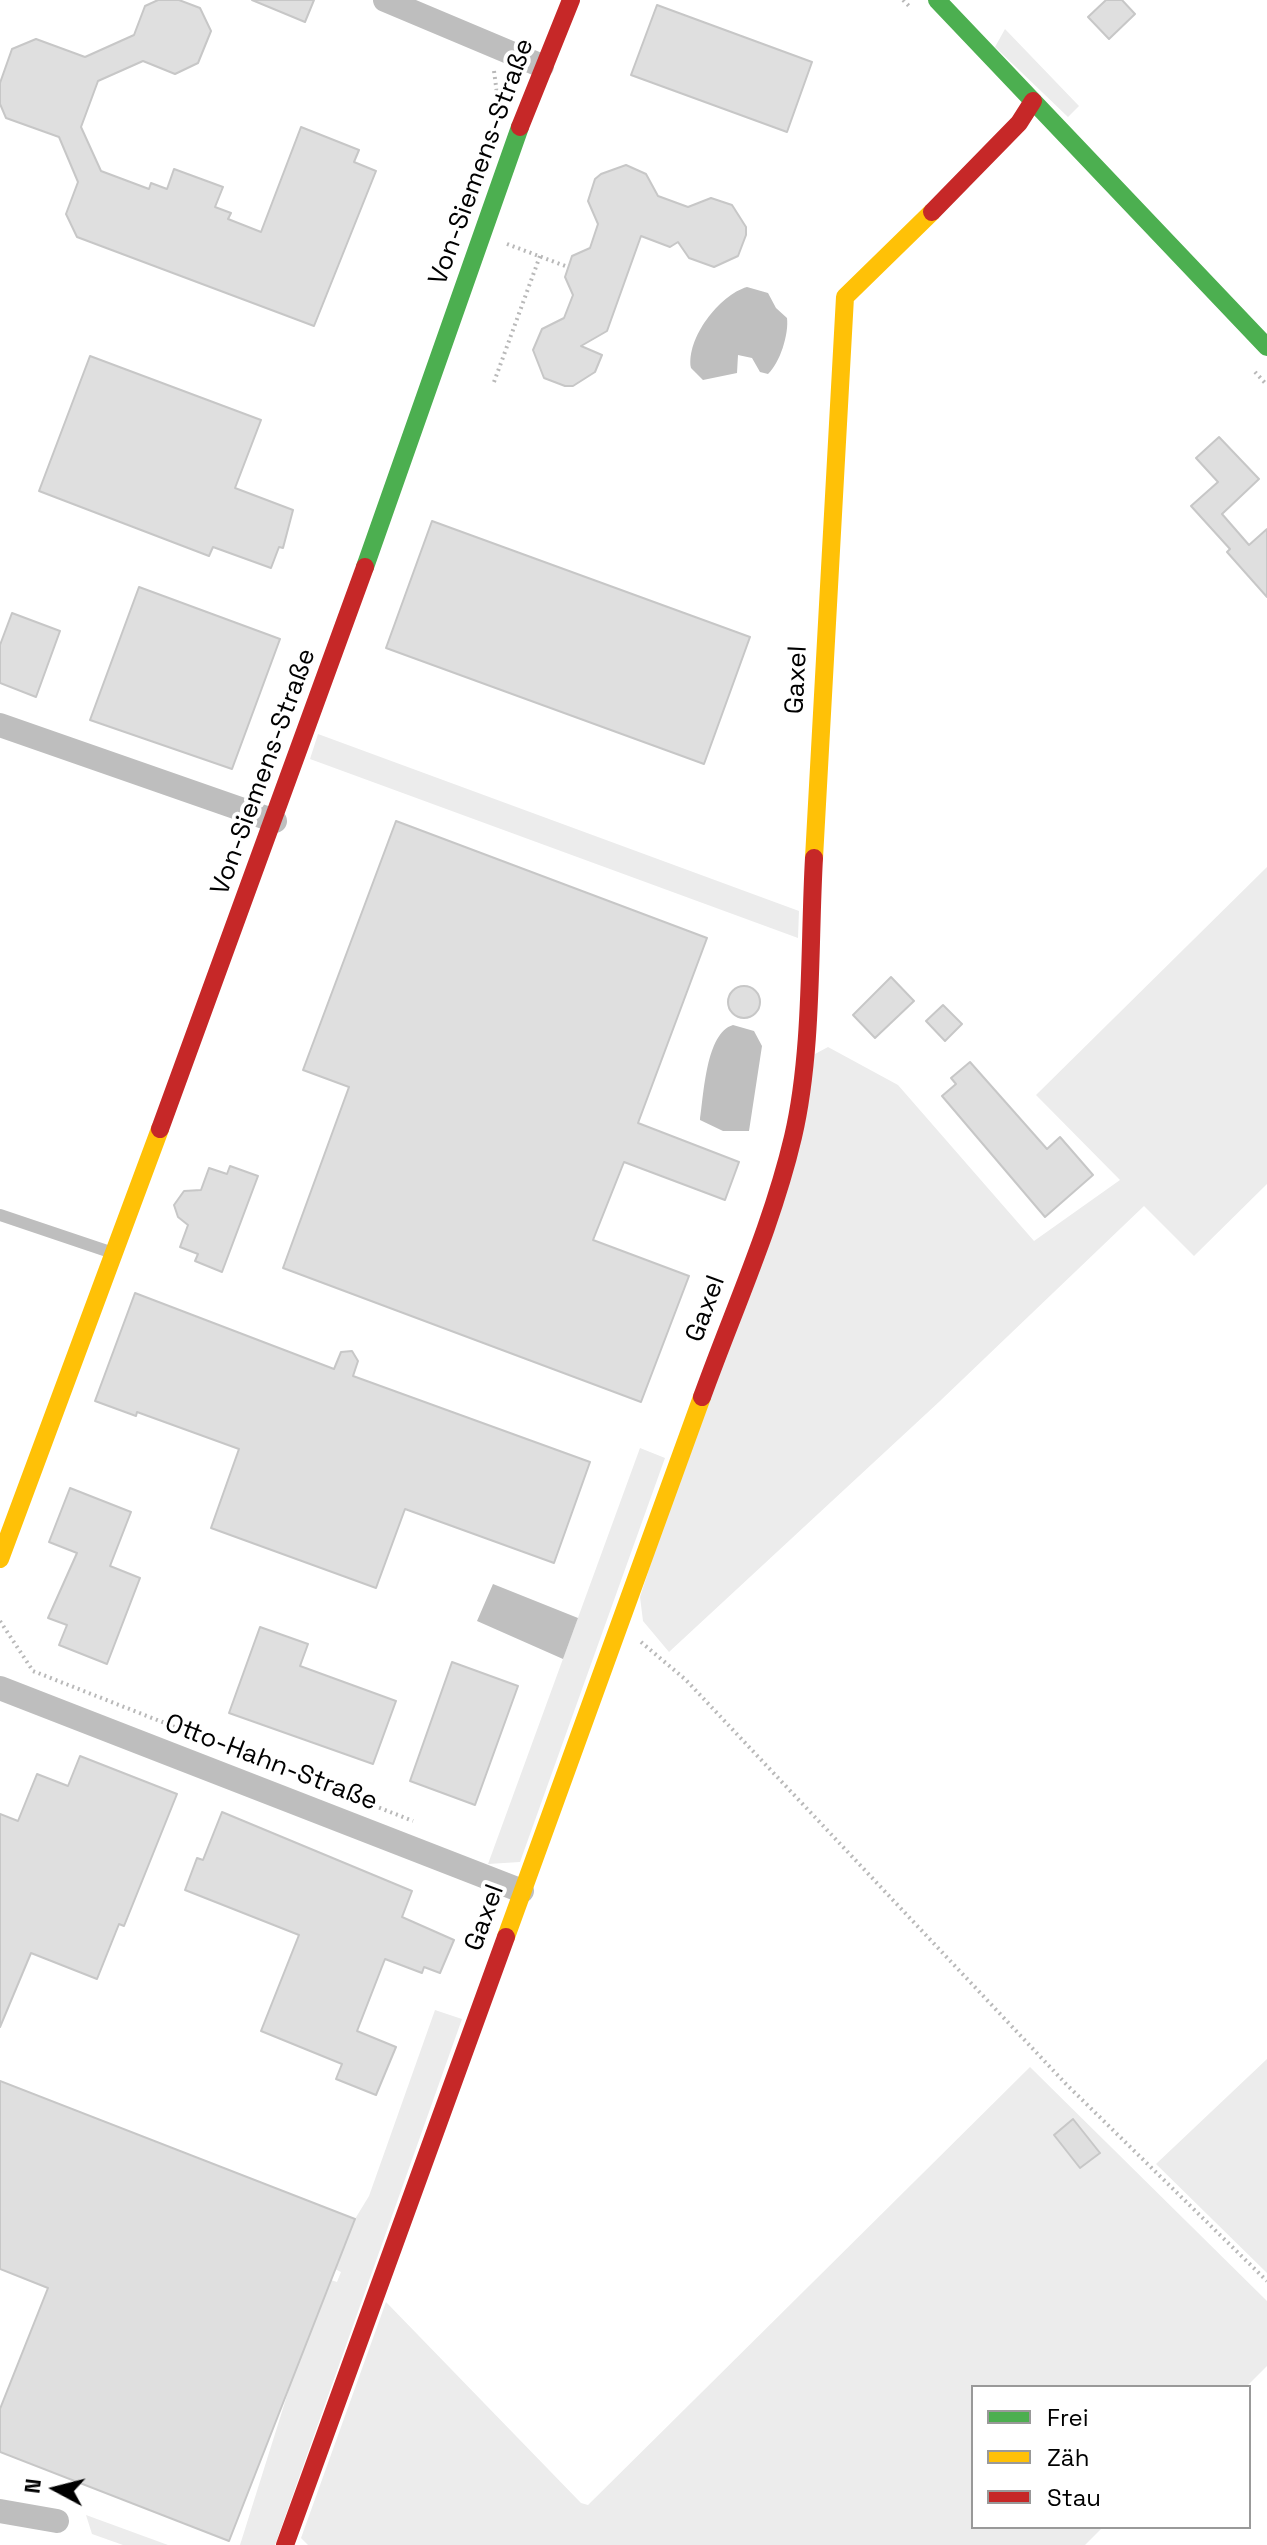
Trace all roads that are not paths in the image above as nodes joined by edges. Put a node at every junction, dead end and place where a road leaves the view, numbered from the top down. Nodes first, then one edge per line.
1 (385, 0) edge
2 (571, 0) edge
3 (937, 0) edge
4 (542, 66) junction
5 (1033, 101) junction
6 (1267, 347) edge
7 (0, 725) edge
8 (275, 821) junction
9 (0, 1215) edge
10 (116, 1254) junction
11 (0, 1559) edge
12 (0, 1688) edge
13 (522, 1891) junction
14 (0, 2511) edge
15 (57, 2521) dead end
16 (285, 2545) edge

1 - 4 street
2 - 4 street, Von-Siemens-Straße
3 - 5 street
4 - 8 street, Von-Siemens-Straße
5 - 6 street
5 - 13 street, Gaxel
7 - 8 street
8 - 10 street, Von-Siemens-Straße
9 - 10 lane
10 - 11 street, Von-Siemens-Straße
12 - 13 street, Otto-Hahn-Straße
13 - 16 street, Gaxel
14 - 15 street

